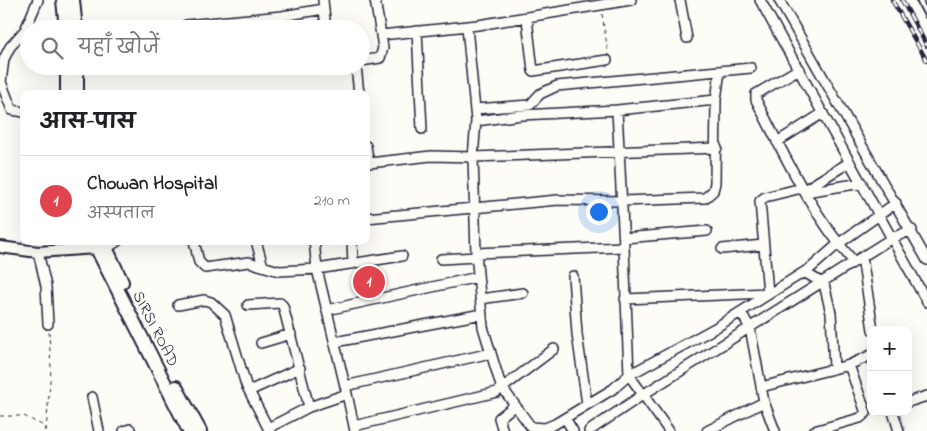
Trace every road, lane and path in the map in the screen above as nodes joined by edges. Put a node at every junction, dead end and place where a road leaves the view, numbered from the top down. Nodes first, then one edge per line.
1 (38, 0) edge
2 (63, 0) edge
3 (73, 0) edge
4 (375, 0) edge
5 (631, 0) edge
6 (680, 0) edge
7 (760, 0) edge
8 (780, 0) edge
9 (919, 0) edge
10 (323, 4) edge
11 (601, 6) junction
12 (927, 14) edge
13 (526, 18) junction
14 (29, 20) edge
15 (65, 20) edge
16 (75, 20) edge
17 (239, 20) edge
18 (325, 20) edge
19 (467, 27) junction
20 (417, 30) junction
21 (20, 35) edge
22 (381, 35) junction
23 (687, 38) dead end
24 (4, 49) edge
25 (370, 60) edge
26 (607, 60) joint
27 (751, 68) dead end
28 (798, 69) junction
29 (720, 71) junction
30 (67, 75) edge
31 (76, 75) edge
32 (357, 75) edge
33 (67, 90) edge
34 (76, 90) edge
35 (359, 90) edge
36 (2, 93) edge
37 (716, 100) junction
38 (475, 109) junction
39 (617, 110) junction
40 (20, 111) edge
41 (823, 113) junction
42 (476, 121) junction
43 (422, 129) dead end
44 (777, 142) junction
45 (717, 148) junction
46 (620, 153) junction
47 (473, 157) junction
48 (850, 162) junction
49 (370, 164) edge
50 (862, 184) junction
51 (804, 190) junction
52 (622, 201) junction
53 (896, 204) junction
54 (475, 207) junction
55 (879, 214) junction
56 (370, 218) edge
57 (912, 230) junction
58 (707, 231) dead end
59 (892, 238) junction
60 (624, 242) junction
61 (838, 244) junction
62 (100, 245) edge
63 (195, 245) edge
64 (257, 245) edge
65 (314, 245) edge
66 (352, 245) edge
67 (763, 245) junction
68 (0, 247) edge
69 (722, 249) dead end
70 (38, 252) junction
71 (476, 255) junction
72 (402, 256) dead end
73 (441, 259) dead end
74 (858, 260) junction
75 (927, 260) edge
76 (353, 264) junction
77 (263, 266) junction
78 (317, 269) junction
79 (804, 272) junction
80 (573, 276) dead end
81 (478, 277) junction
82 (822, 282) junction
83 (523, 293) dead end
84 (768, 293) junction
85 (480, 299) junction
86 (625, 299) junction
87 (927, 302) edge
88 (178, 305) dead end
89 (248, 305) dead end
90 (327, 310) junction
91 (741, 312) junction
92 (482, 314) junction
93 (48, 324) joint
94 (872, 326) edge
95 (750, 328) junction
96 (291, 334) junction
97 (335, 342) junction
98 (260, 344) dead end
99 (554, 349) dead end
100 (491, 352) junction
101 (867, 357) edge
102 (849, 365) junction
103 (300, 368) junction
104 (834, 368) junction
105 (629, 375) junction
106 (761, 387) junction
107 (502, 388) junction
108 (346, 390) junction
109 (249, 391) junction
110 (644, 394) junction
111 (927, 396) edge
112 (92, 397) dead end
113 (912, 401) edge
114 (764, 402) junction
115 (587, 404) junction
116 (514, 406) junction
117 (309, 408) junction
118 (0, 416) edge
119 (895, 416) edge
120 (565, 418) junction
121 (354, 428) edge
122 (269, 429) edge
123 (46, 431) edge
124 (99, 431) edge
125 (189, 431) edge
126 (200, 431) edge
127 (503, 431) edge
128 (573, 431) edge
129 (590, 431) edge
130 (669, 431) edge
131 (707, 431) edge
132 (775, 431) edge
133 (814, 431) edge
134 (899, 431) edge

1 - 14 street
2 - 15 main road
3 - 16 main road
4 - 22 street
5 - 11 street
6 - 23 street
7 - 28 street
8 - 53 street
9 - 12 lane
10 - 17 street
10 - 18 street
11 - 13 street
11 - 26 path
13 - 19 street
13 - 26 street
19 - 20 street
19 - 38 street
20 - 22 street
20 - 43 street
21 - 24 street
22 - 25 street
24 - 36 street
27 - 29 street
28 - 41 street
28 - 44 street
29 - 37 street
29 - 38 street
30 - 33 main road
31 - 34 main road
32 - 35 street
36 - 40 street
37 - 39 street
37 - 45 street
38 - 42 street
39 - 42 street
39 - 46 street
41 - 44 street
41 - 48 street
42 - 47 street
44 - 51 street
45 - 46 street
45 - 52 street
46 - 47 street
46 - 52 street
47 - 49 street
47 - 54 street
48 - 50 street
48 - 51 street
50 - 51 street
50 - 55 street
51 - 61 street
51 - 67 street
52 - 54 street
52 - 60 street
53 - 55 street
53 - 57 street
54 - 56 street
54 - 71 street
55 - 59 street
55 - 61 street
57 - 59 street
57 - 75 street
58 - 60 street
59 - 74 street
59 - 87 street
60 - 71 street
60 - 86 street
61 - 74 street
61 - 79 street
62 - 70 street
62 - 125 main road, SIRSI ROAD
62 - 126 main road, SIRSI ROAD
63 - 77 street
64 - 77 street
65 - 78 street
66 - 76 street
67 - 69 street
67 - 84 street
68 - 70 street
70 - 93 street
71 - 73 street
71 - 81 street
72 - 76 street
74 - 82 street
74 - 94 street
76 - 78 street
77 - 78 street
78 - 90 street
79 - 82 street
79 - 84 street
80 - 115 street
81 - 85 street
81 - 90 street
82 - 95 street
82 - 104 street
83 - 85 street
84 - 86 street
84 - 91 street
85 - 92 street
86 - 105 street
88 - 109 street
89 - 96 street
90 - 97 street
91 - 95 street
91 - 105 street
92 - 97 street
92 - 100 street
93 - 123 path
95 - 106 street
95 - 110 street
96 - 98 street
96 - 103 street
97 - 108 street
99 - 107 street
100 - 107 street
100 - 108 street
101 - 102 street
102 - 104 street
102 - 133 street
103 - 109 street
103 - 117 street
104 - 106 street
105 - 110 street
105 - 115 street
106 - 114 street
107 - 116 street
107 - 121 street
108 - 117 street
108 - 121 street
109 - 122 street
110 - 129 street
110 - 130 street
111 - 113 street
112 - 124 street
114 - 131 street
114 - 132 street
115 - 120 street
116 - 120 street
116 - 127 street
117 - 122 street
118 - 123 path
119 - 134 street
120 - 128 street

